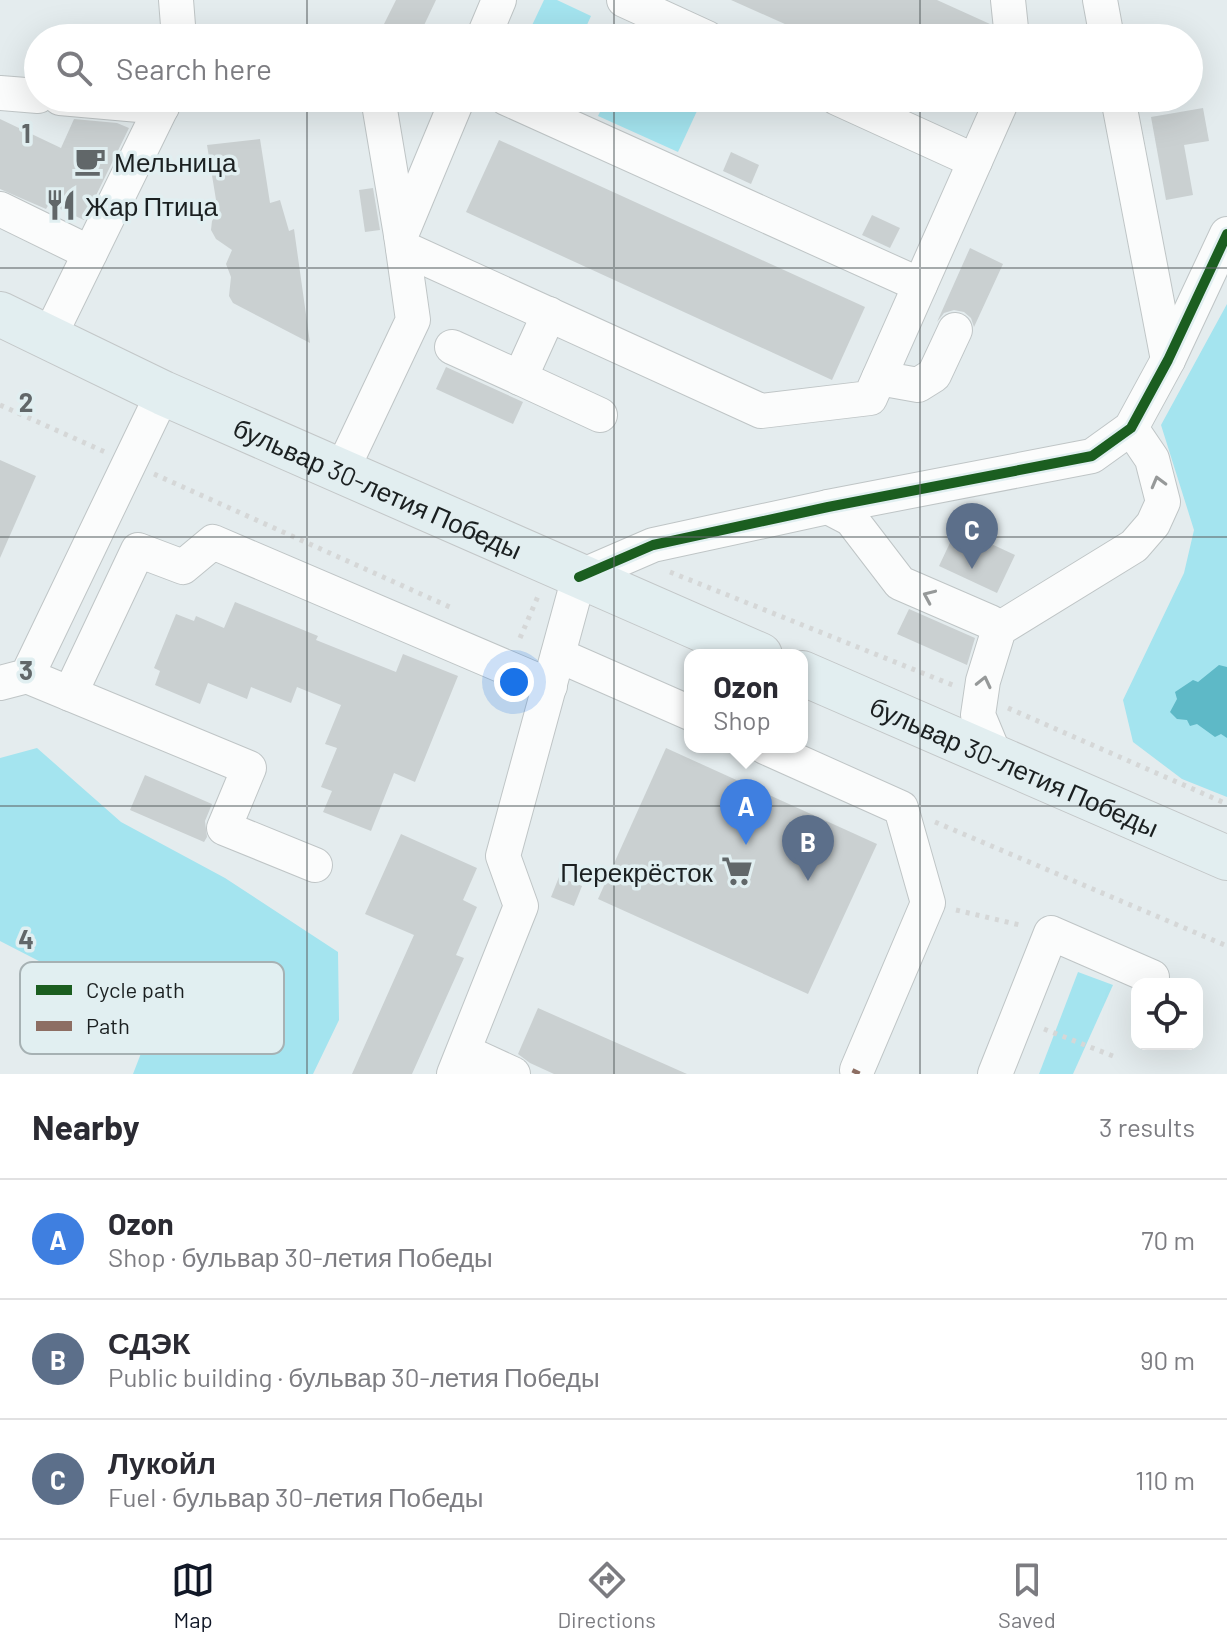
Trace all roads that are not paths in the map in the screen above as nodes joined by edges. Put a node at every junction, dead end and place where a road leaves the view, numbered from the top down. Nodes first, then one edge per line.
1 (176, 0) edge
2 (499, 0) edge
3 (624, 0) edge
4 (1008, 0) edge
5 (1100, 0) edge
6 (178, 24) edge
7 (489, 24) edge
8 (676, 24) edge
9 (1011, 24) edge
10 (1104, 24) edge
11 (0, 93) edge
12 (24, 95) edge
13 (159, 112) edge
14 (380, 112) edge
15 (453, 112) edge
16 (537, 112) edge
17 (868, 112) edge
18 (997, 112) edge
19 (1121, 112) edge
20 (975, 161) junction
21 (0, 209) edge
22 (1227, 234) edge
23 (402, 241) junction
24 (90, 253) junction
25 (920, 285) junction
26 (0, 314) edge
27 (549, 314) junction
28 (955, 330) dead end
29 (49, 337) junction
30 (452, 347) dead end
31 (1168, 360) junction
32 (520, 378) junction
33 (879, 378) junction
34 (163, 393) junction
35 (600, 415) dead end
36 (1131, 428) junction
37 (341, 472) junction
38 (828, 507) junction
39 (579, 577) junction
40 (999, 629) junction
41 (746, 649) edge
42 (554, 671) junction
43 (808, 676) edge
44 (14, 680) edge
45 (70, 694) junction
46 (684, 711) edge
47 (778, 753) edge
48 (995, 756) junction
49 (1227, 858) edge
50 (315, 865) dead end
51 (1152, 977) dead end
52 (459, 1063) edge
53 (857, 1070) dead end
54 (513, 1074) edge
55 (995, 1074) edge

1 - 6 street
2 - 7 street
3 - 8 street
4 - 9 street
5 - 10 street
11 - 12 street
13 - 24 street
14 - 23 street
15 - 23 street
16 - 25 street
17 - 20 street
18 - 20 street
19 - 31 street
20 - 25 street
21 - 24 street
22 - 31 street
23 - 27 street
23 - 37 street
24 - 29 street
25 - 33 street
26 - 29 main road, бульвар 30-летия Победы
27 - 32 street
27 - 33 street
28 - 33 street
29 - 34 main road, бульвар 30-летия Победы
30 - 32 street
31 - 36 street
32 - 35 street
34 - 37 main road, бульвар 30-летия Победы
34 - 44 street
36 - 38 street
40 -> 36 street
37 - 39 main road, бульвар 30-летия Победы
38 - 39 street
40 -> 38 street
39 - 41 main road, бульвар 30-летия Победы
39 - 42 street
48 -> 40 street
42 - 45 street
42 - 46 street
42 - 52 street
43 - 48 main road, бульвар 30-летия Победы
44 - 45 street
45 - 50 street
47 - 53 street
48 - 49 main road, бульвар 30-летия Победы
51 - 55 street
52 - 54 street

